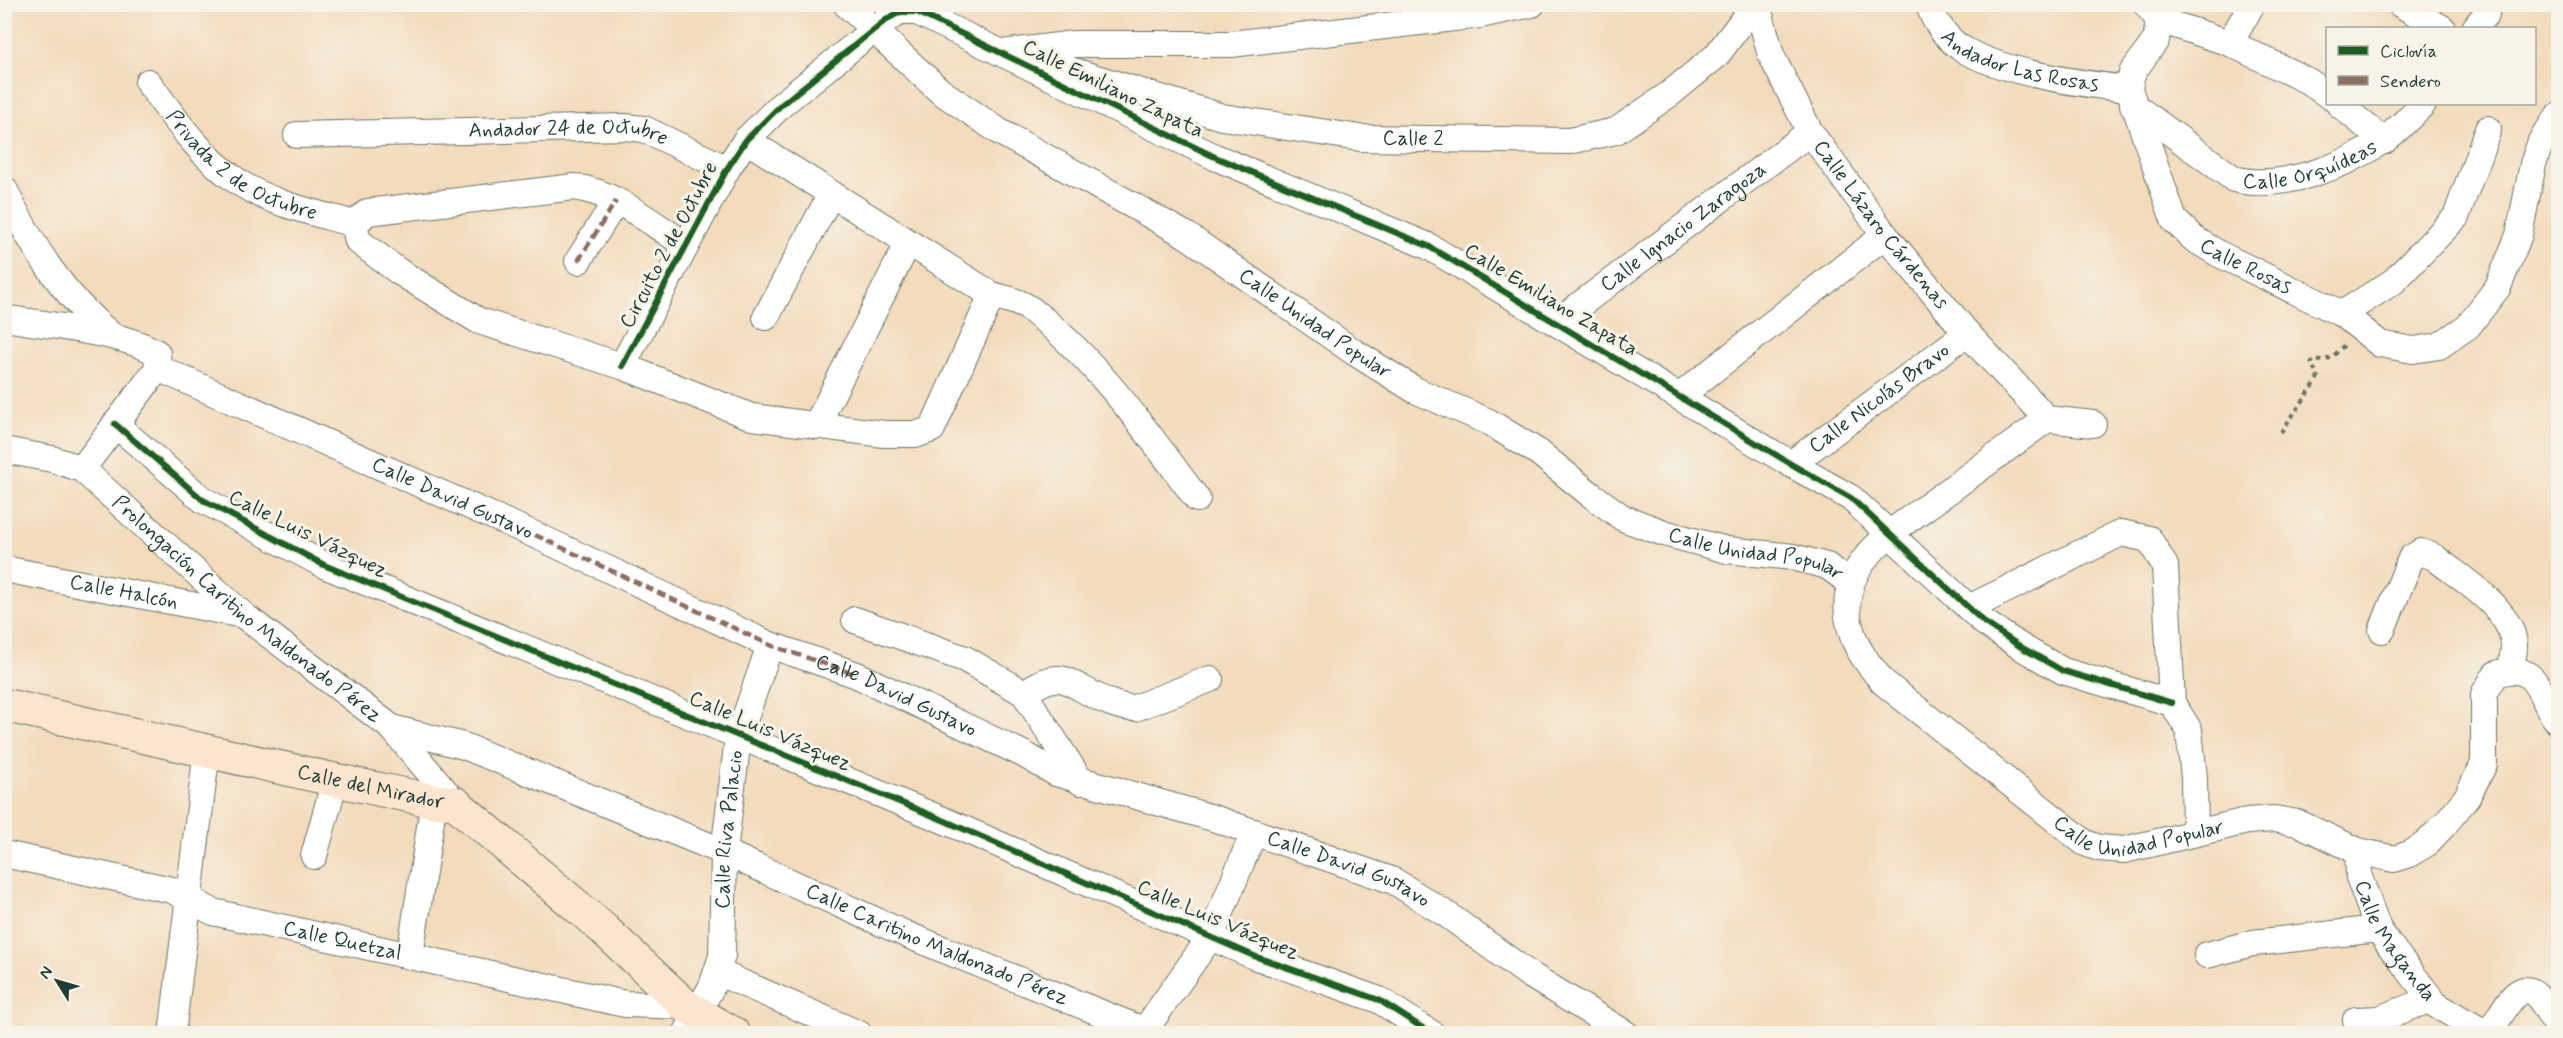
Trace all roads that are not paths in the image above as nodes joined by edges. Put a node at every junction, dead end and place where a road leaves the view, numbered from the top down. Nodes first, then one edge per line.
1 (846, 4) edge
2 (1532, 4) edge
3 (1756, 4) edge
4 (1929, 4) edge
5 (2252, 4) edge
6 (2400, 4) edge
7 (2487, 4) edge
8 (901, 8) edge
9 (2152, 12) edge
10 (2440, 27) edge
11 (2476, 27) edge
12 (872, 31) junction
13 (2230, 42) junction
14 (1032, 49) junction
15 (1002, 53) junction
16 (148, 82) dead end
17 (2326, 94) edge
18 (2131, 97) junction
19 (2339, 105) edge
20 (2422, 105) edge
21 (2559, 116) edge
22 (2488, 129) dead end
23 (1810, 132) junction
24 (297, 135) dead end
25 (746, 140) junction
26 (2384, 141) junction
27 (727, 169) junction
28 (4, 189) edge
29 (831, 194) junction
30 (616, 201) junction
31 (354, 224) junction
32 (1885, 235) junction
33 (908, 243) junction
34 (686, 245) junction
35 (578, 261) dead end
36 (992, 295) junction
37 (766, 317) dead end
38 (4, 318) edge
39 (2350, 320) junction
40 (1557, 322) junction
41 (1968, 333) junction
42 (113, 337) junction
43 (157, 361) junction
44 (622, 366) junction
45 (1680, 396) junction
46 (2047, 419) junction
47 (116, 424) junction
48 (2093, 424) dead end
49 (816, 426) junction
50 (4, 450) edge
51 (1791, 464) junction
52 (82, 469) junction
53 (1197, 499) dead end
54 (1890, 534) junction
55 (4, 568) edge
56 (1851, 583) junction
57 (1969, 608) junction
58 (243, 615) junction
59 (855, 620) dead end
60 (2382, 630) dead end
61 (770, 645) junction
62 (2511, 669) junction
63 (1210, 679) dead end
64 (1023, 693) junction
65 (2172, 703) junction
66 (4, 705) edge
67 (2559, 722) edge
68 (393, 728) junction
69 (738, 738) junction
70 (207, 750) junction
71 (335, 780) junction
72 (1081, 782) junction
73 (445, 802) junction
74 (1254, 832) junction
75 (2195, 833) junction
76 (2358, 851) junction
77 (724, 852) junction
78 (4, 854) edge
79 (314, 856) dead end
80 (190, 899) junction
81 (2378, 929) junction
82 (1211, 936) junction
83 (410, 955) junction
84 (2206, 955) dead end
85 (717, 972) junction
86 (2431, 999) junction
87 (690, 1017) edge
88 (2356, 1020) dead end
89 (2559, 1026) edge
90 (1146, 1032) edge
91 (2489, 1032) edge
92 (172, 1034) edge
93 (734, 1034) edge
94 (859, 1034) edge
95 (1432, 1034) edge
96 (1626, 1034) edge

1 - 12 street, Calle Unidad Popular
2 - 14 street
3 - 14 street, Calle 2
3 - 23 street, Calle Lázaro Cárdenas
4 - 18 street, Andador Las Rosas
5 - 13 street
6 - 10 street
7 - 11 street
8 - 12 street, Calle Emiliano Zapata
8 - 15 street, Calle Emiliano Zapata
9 - 13 street
9 - 18 street
12 - 25 street, Circuito 2 de Octubre
12 - 56 street, Calle Unidad Popular
13 - 17 street
14 - 15 street
15 - 40 street, Calle Emiliano Zapata
16 - 31 street, Privada 2 de Octubre
18 - 26 street, Calle Orquídeas
18 - 39 street, Calle Rosas
19 - 26 street
20 - 26 street, Calle Orquídeas
21 - 39 street, Calle Rosas
22 - 39 street
23 - 32 street, Calle Lázaro Cárdenas
23 - 40 street, Calle Ignacio Zaragoza
24 - 27 street, Andador 24 de Octubre
25 - 27 street, Circuito 2 de Octubre
25 - 29 street
27 - 34 street, Circuito 2 de Octubre
28 - 42 street
29 - 33 street
29 - 37 street
30 - 31 street, Circuito 2 de Octubre
30 - 34 street, Circuito 2 de Octubre
30 - 35 street
31 - 44 street
32 - 41 street, Calle Lázaro Cárdenas
32 - 45 street
33 - 36 street
33 - 49 street
34 - 44 street, Circuito 2 de Octubre
36 - 49 street
36 - 53 street
38 - 42 street, Calle David Gustavo
40 - 45 street, Calle Emiliano Zapata
41 - 46 street, Calle Lázaro Cárdenas
41 - 51 street, Calle Nicolás Bravo
42 - 43 street, Calle David Gustavo
43 - 47 street
43 - 61 street, Calle David Gustavo
44 - 49 street
45 - 51 street, Calle Emiliano Zapata
46 - 48 street
46 - 54 street
47 - 52 street
47 - 69 street, Calle Luis Vázquez
50 - 52 street
51 - 54 street, Calle Emiliano Zapata
52 - 58 street, Prolongación Caritino Maldonado Pérez
54 - 56 street
54 - 57 street, Calle Emiliano Zapata
55 - 58 street, Calle Halcón
56 - 75 street, Calle Unidad Popular
57 - 65 street, Calle Emiliano Zapata
57 - 65 street
58 - 68 street, Prolongación Caritino Maldonado Pérez
59 - 64 street
60 - 62 street
61 - 69 street, Calle Riva Palacio
61 - 72 street, Calle David Gustavo
62 - 67 street
62 - 76 street, Calle Unidad Popular
63 - 64 street
64 - 72 street
65 - 75 street
66 - 70 street, Calle del Mirador
68 - 73 street
68 - 77 street, Prolongación Caritino Maldonado Pérez
69 - 77 street, Calle Riva Palacio
69 - 82 street, Calle Luis Vázquez
70 - 71 street, Calle del Mirador
70 - 80 street
71 - 73 street, Calle del Mirador
71 - 79 street
72 - 74 street, Calle David Gustavo
73 - 83 street
73 - 87 street, Calle del Mirador
74 - 82 street
74 - 96 street, Calle David Gustavo
75 - 76 street, Calle Unidad Popular
76 - 81 street, Calle Maganda
77 - 85 street, Calle Riva Palacio
77 - 90 street, Calle Caritino Maldonado Pérez
78 - 80 street, Calle Quetzal
80 - 83 street, Calle Quetzal
80 - 92 street
81 - 84 street
81 - 86 street, Calle Maganda
82 - 90 street
82 - 95 street, Calle Luis Vázquez
83 - 87 street, Calle Quetzal
85 - 87 street, Calle Riva Palacio
85 - 94 street
86 - 88 street
86 - 91 street, Calle Maganda
87 - 93 street, Calle del Mirador
89 - 91 street, Calle Maganda

